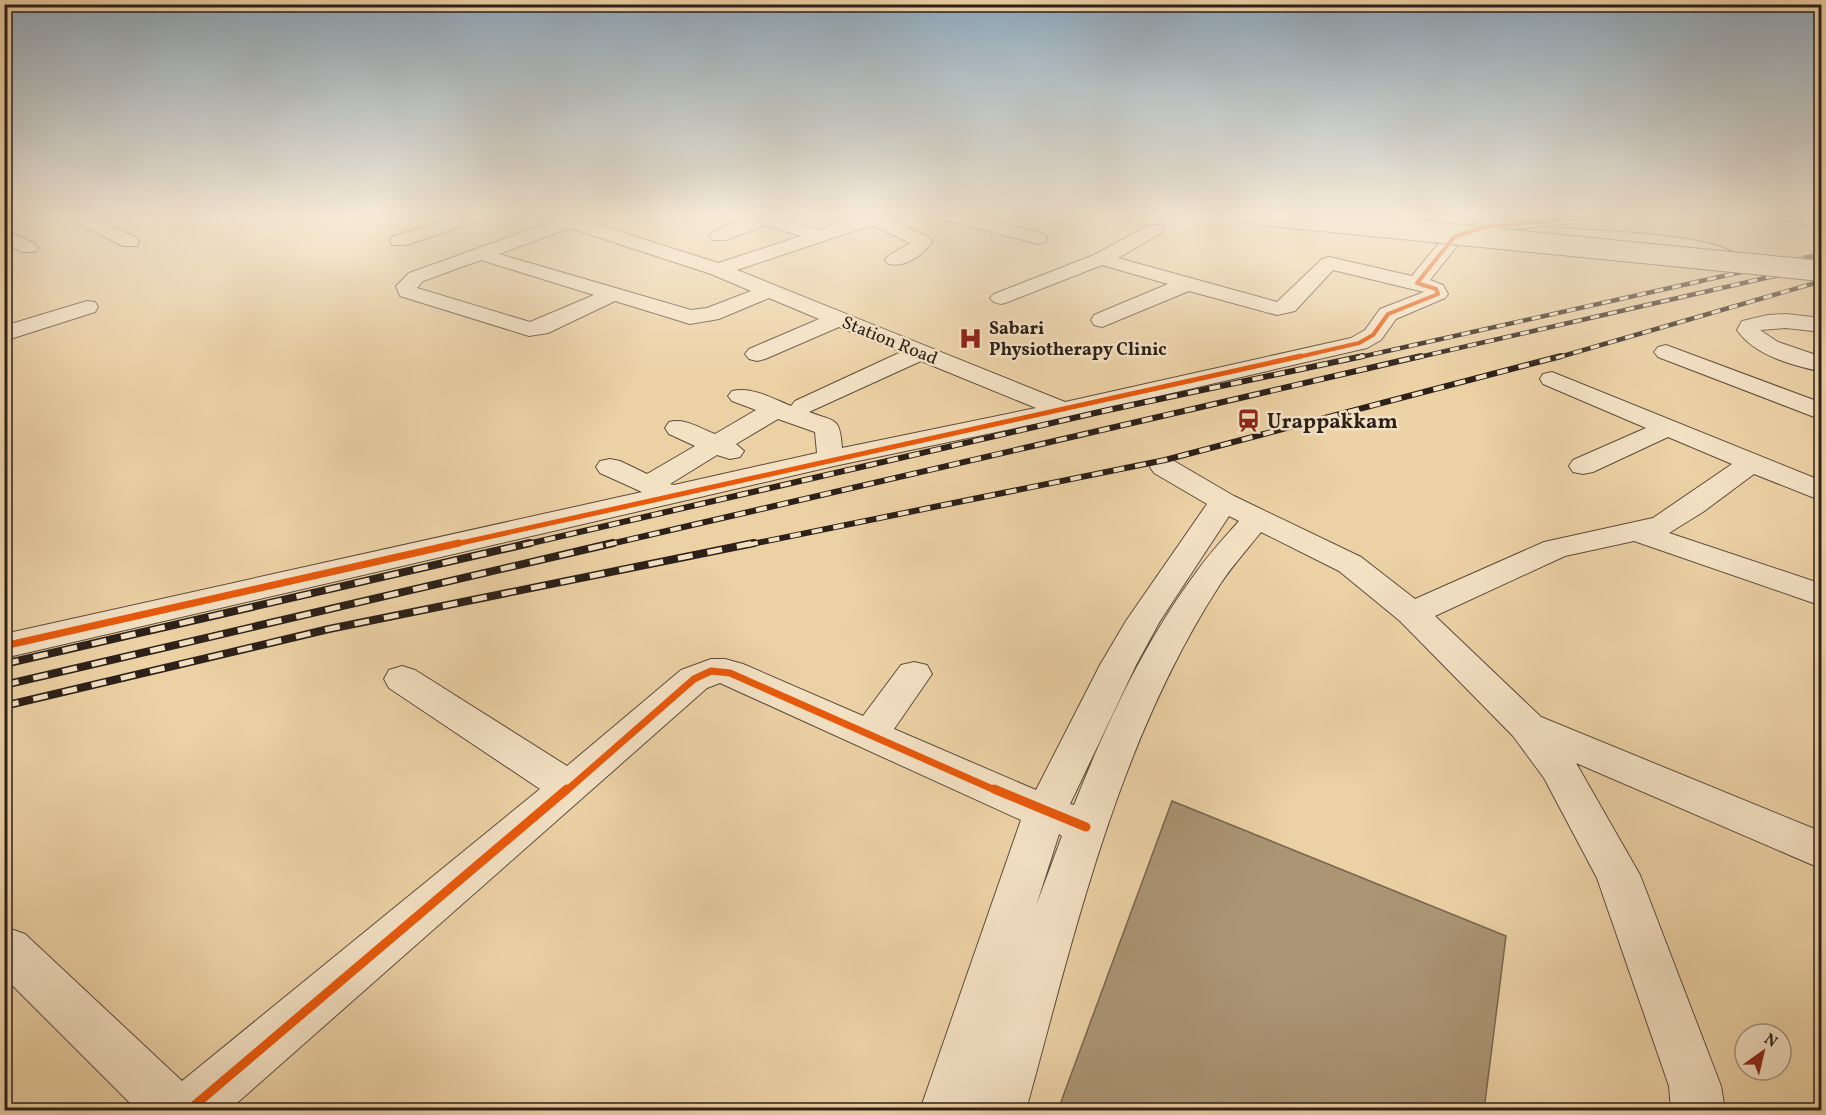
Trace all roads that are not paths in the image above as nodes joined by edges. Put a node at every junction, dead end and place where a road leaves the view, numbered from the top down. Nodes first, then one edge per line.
1 (445, 267) edge
2 (525, 267) edge
3 (710, 267) edge
4 (727, 267) edge
5 (1080, 267) edge
6 (1129, 267) edge
7 (1325, 267) edge
8 (1347, 267) edge
9 (1430, 267) edge
10 (1781, 267) edge
11 (718, 270) junction
12 (1821, 271) edge
13 (1417, 283) junction
14 (1187, 284) junction
15 (769, 291) junction
16 (615, 293) junction
17 (1001, 298) dead end
18 (87, 307) dead end
19 (837, 319) junction
20 (1102, 320) dead end
21 (1821, 325) edge
22 (5, 334) edge
23 (921, 352) junction
24 (1666, 352) dead end
25 (757, 354) dead end
26 (1821, 365) edge
27 (1552, 379) dead end
28 (741, 396) dead end
29 (804, 406) dead end
30 (776, 409) junction
31 (1063, 410) junction
32 (1821, 412) edge
33 (1669, 427) junction
34 (678, 428) dead end
35 (717, 445) junction
36 (834, 458) junction
37 (1751, 463) junction
38 (1583, 466) dead end
39 (610, 467) dead end
40 (1164, 467) dead end
41 (775, 472) junction
42 (661, 490) junction
43 (1821, 492) edge
44 (1241, 510) junction
45 (1638, 532) junction
46 (1821, 596) edge
47 (1412, 613) junction
48 (4, 646) edge
49 (914, 674) dead end
50 (402, 680) dead end
51 (1527, 726) junction
52 (870, 734) junction
53 (569, 788) junction
54 (1044, 812) junction
55 (1086, 827) junction
56 (1821, 851) edge
57 (4, 951) edge
58 (174, 1110) edge
59 (189, 1110) edge
60 (947, 1110) edge
61 (999, 1110) edge
62 (1698, 1110) edge

1 - 16 street
2 - 16 street
3 - 11 street, Station Road
4 - 11 street
5 - 17 street
6 - 14 street
7 - 14 street
8 - 13 street
9 - 13 street
10 - 12 street, bridge
11 - 15 street, Station Road
13 - 31 street
14 - 20 street
15 - 16 street
15 - 19 street, Station Road
18 - 22 street
19 - 23 street, Station Road
19 - 25 street
21 - 26 street
23 - 29 street
23 - 31 street, Station Road
24 - 32 street
27 - 33 street
28 - 30 street
30 - 35 street
30 - 36 street
31 - 36 street
33 - 37 street
33 - 38 street
34 - 35 street
35 - 41 street
35 - 42 street
36 - 41 street
37 - 43 street
37 - 45 street
39 - 42 street
40 - 44 street
41 - 42 street
42 - 48 street
44 - 47 street
44 - 54 street
44 - 55 street
45 - 46 street
45 - 47 street
47 - 51 street
49 - 52 street
50 - 53 street
51 - 56 street
51 - 62 street
52 - 53 street
52 - 54 street
53 - 59 street
54 - 55 street
54 - 60 street
55 - 61 street
57 - 58 street

